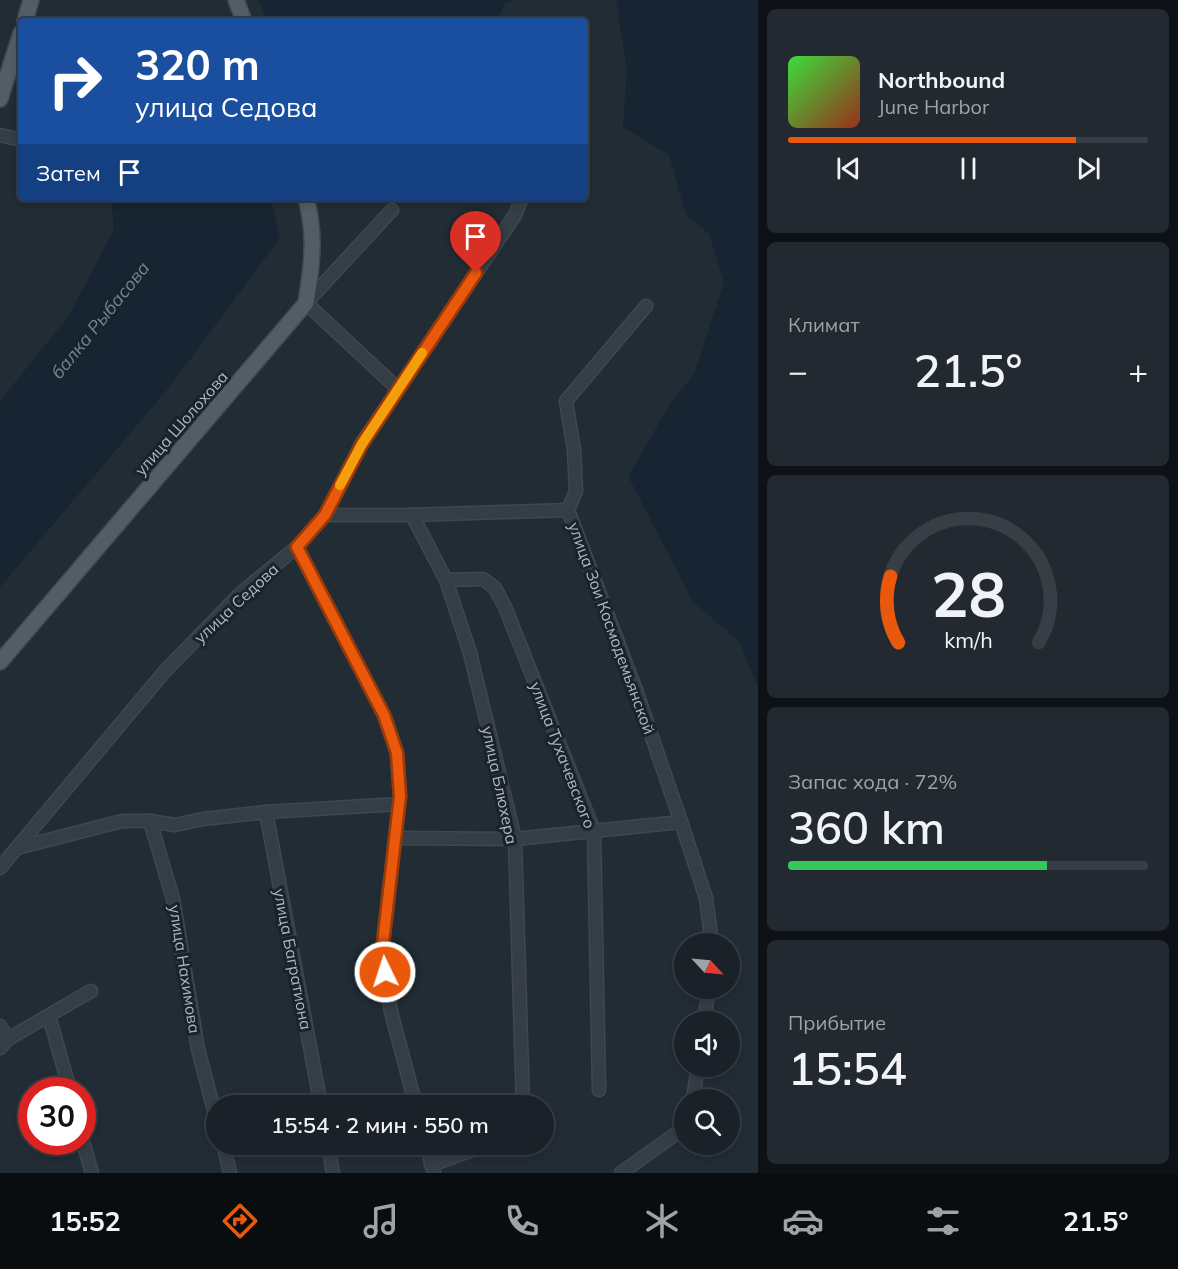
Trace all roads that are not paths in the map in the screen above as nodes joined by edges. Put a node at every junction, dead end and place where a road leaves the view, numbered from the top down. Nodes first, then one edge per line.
1 (31, 0) edge
2 (236, 0) edge
3 (26, 18) edge
4 (243, 18) edge
5 (18, 42) edge
6 (0, 96) edge
7 (0, 135) edge
8 (18, 139) edge
9 (306, 201) edge
10 (521, 201) edge
11 (392, 210) dead end
12 (306, 303) junction
13 (646, 306) dead end
14 (398, 390) junction
15 (568, 510) junction
16 (325, 515) junction
17 (412, 515) junction
18 (297, 547) junction
19 (446, 580) junction
20 (0, 662) edge
21 (399, 804) junction
22 (266, 812) junction
23 (150, 821) junction
24 (681, 822) junction
25 (594, 831) junction
26 (395, 838) junction
27 (515, 839) junction
28 (17, 848) junction
29 (0, 868) edge
30 (711, 933) edge
31 (91, 991) dead end
32 (49, 1016) junction
33 (0, 1026) edge
34 (4, 1044) edge
35 (66, 1077) edge
36 (599, 1090) dead end
37 (210, 1095) edge
38 (319, 1095) edge
39 (413, 1095) edge
40 (523, 1095) edge
41 (674, 1135) edge
42 (87, 1155) edge
43 (226, 1155) edge
44 (330, 1155) edge
45 (464, 1155) edge
46 (433, 1169) edge
47 (92, 1173) edge
48 (230, 1173) edge
49 (333, 1173) edge
50 (621, 1173) edge

1 - 3 main road
2 - 4 main road
5 - 6 main road
7 - 8 street
9 - 12 main road
10 - 14 street, улица Седова
11 - 12 street, улица Шолохова
12 - 14 street
12 - 20 main road, улица Шолохова
13 - 15 street
14 - 16 street, улица Седова
15 - 17 street, улица Зои Космодемьянской
15 - 24 street, улица Зои Космодемьянской
16 - 17 street, улица Зои Космодемьянской
16 - 18 street, улица Седова
17 - 19 street, улица Блюхера
18 - 21 street
18 - 28 street, улица Седова
19 - 25 street, улица Тухачевского
19 - 27 street, улица Блюхера
21 - 22 street
21 - 26 street
22 - 23 street
22 - 38 street, улица Багратиона
23 - 28 street
23 - 37 street, улица Нахимова
24 - 25 street
24 - 30 street, улица Зои Космодемьянской
25 - 27 street
25 - 36 street, улица Тухачевского
26 - 27 street
26 - 39 street
27 - 40 street, улица Блюхера
28 - 29 street, улица Седова
31 - 32 street
32 - 34 street
32 - 35 street
33 - 34 street
41 - 50 street
42 - 47 street
43 - 48 street
44 - 49 street
45 - 46 street

